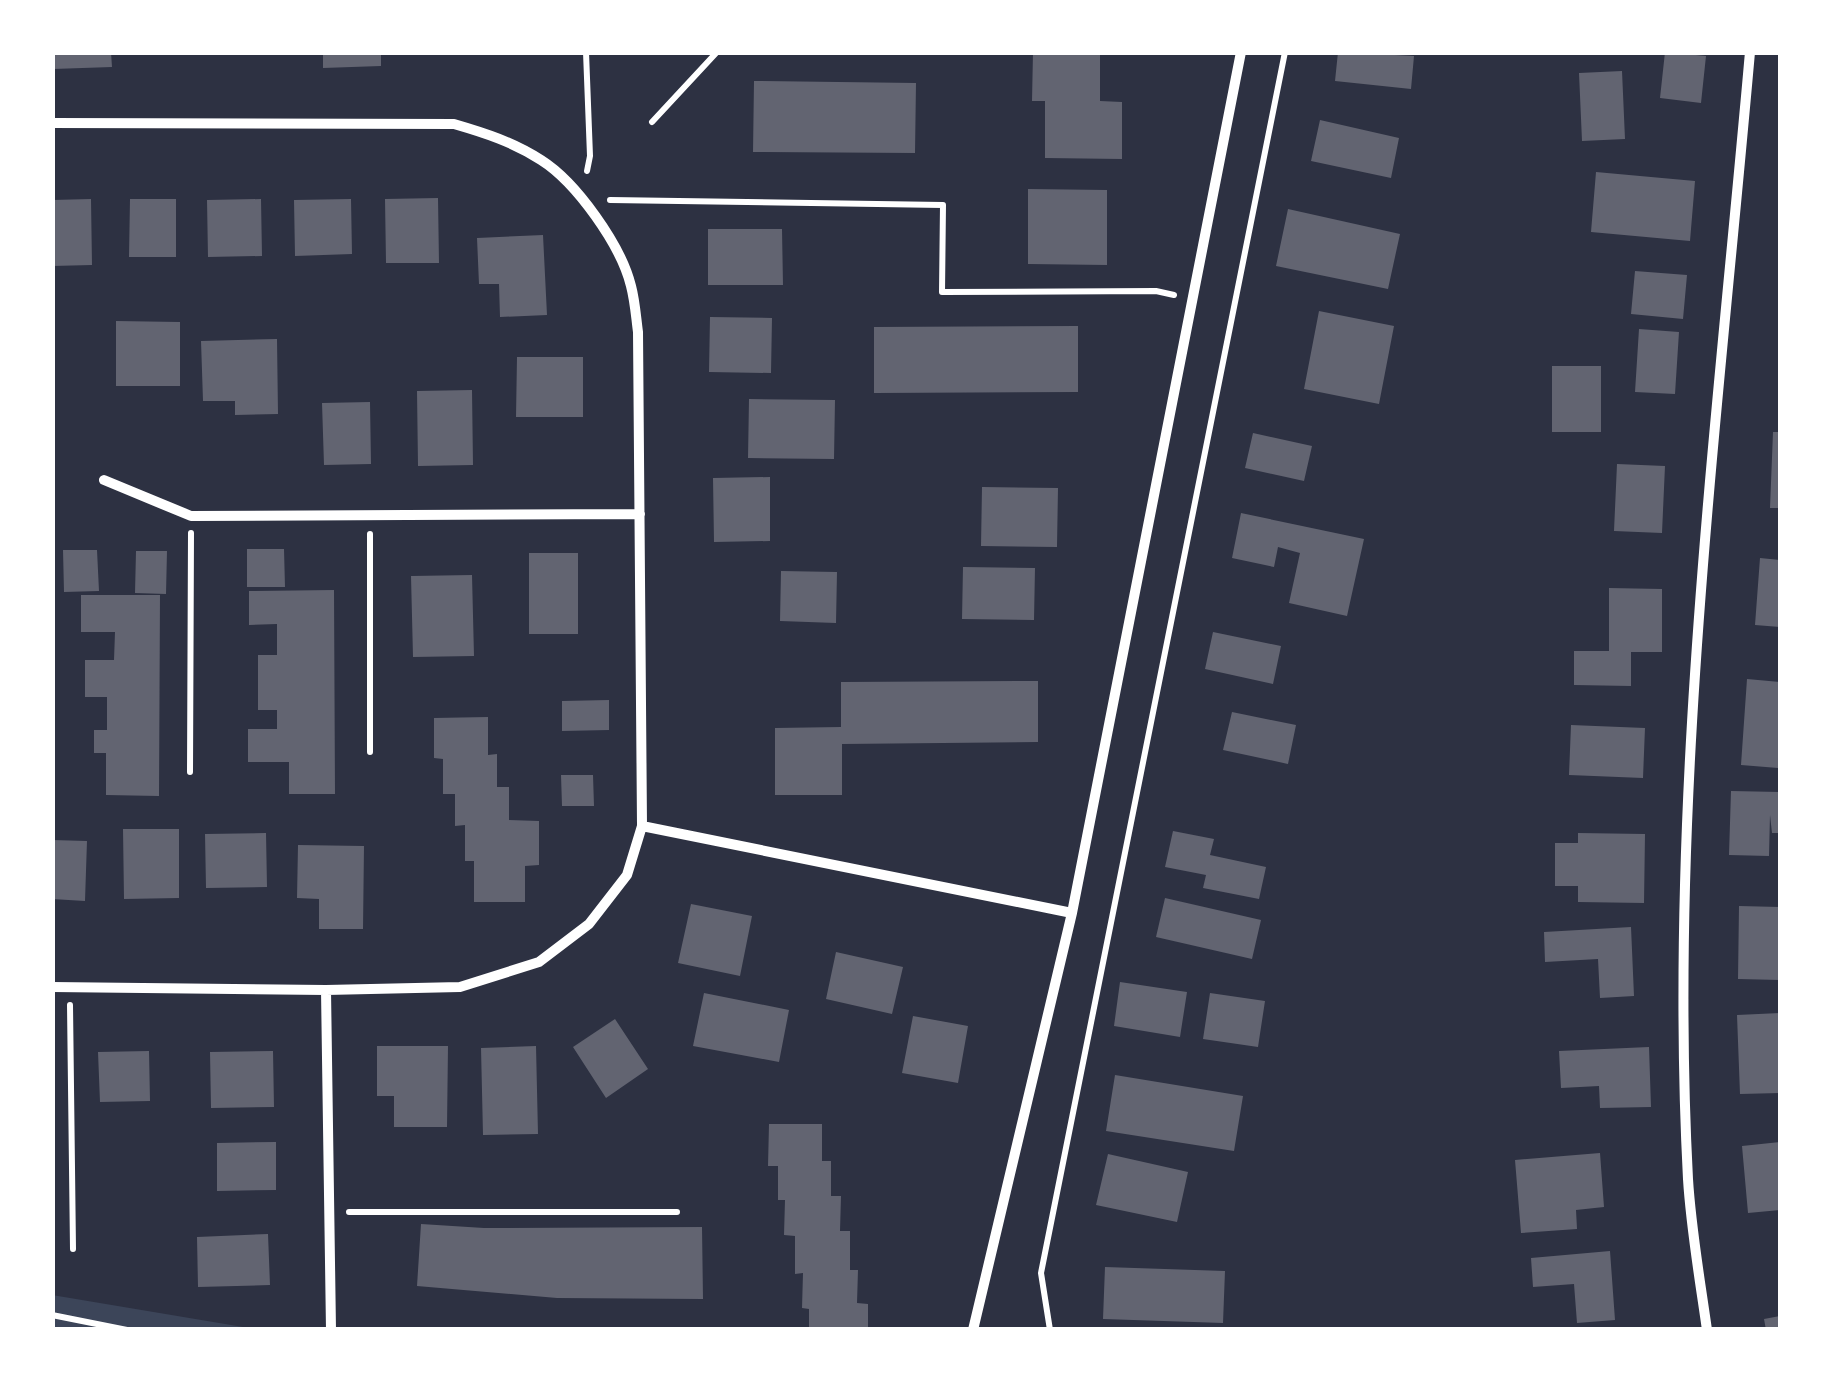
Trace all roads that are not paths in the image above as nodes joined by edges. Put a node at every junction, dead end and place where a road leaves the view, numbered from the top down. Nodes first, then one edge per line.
1 (1241, 52) edge
2 (1750, 52) edge
3 (52, 123) edge
4 (104, 480) dead end
5 (640, 514) junction
6 (642, 826) junction
7 (1072, 913) junction
8 (52, 986) edge
9 (326, 990) junction
10 (331, 1330) edge
11 (972, 1330) edge
12 (1706, 1330) edge

1 - 7 street
2 - 12 street
3 - 5 street
4 - 5 street
5 - 6 street
6 - 7 street
6 - 9 street
7 - 11 street
8 - 9 street
9 - 10 street

